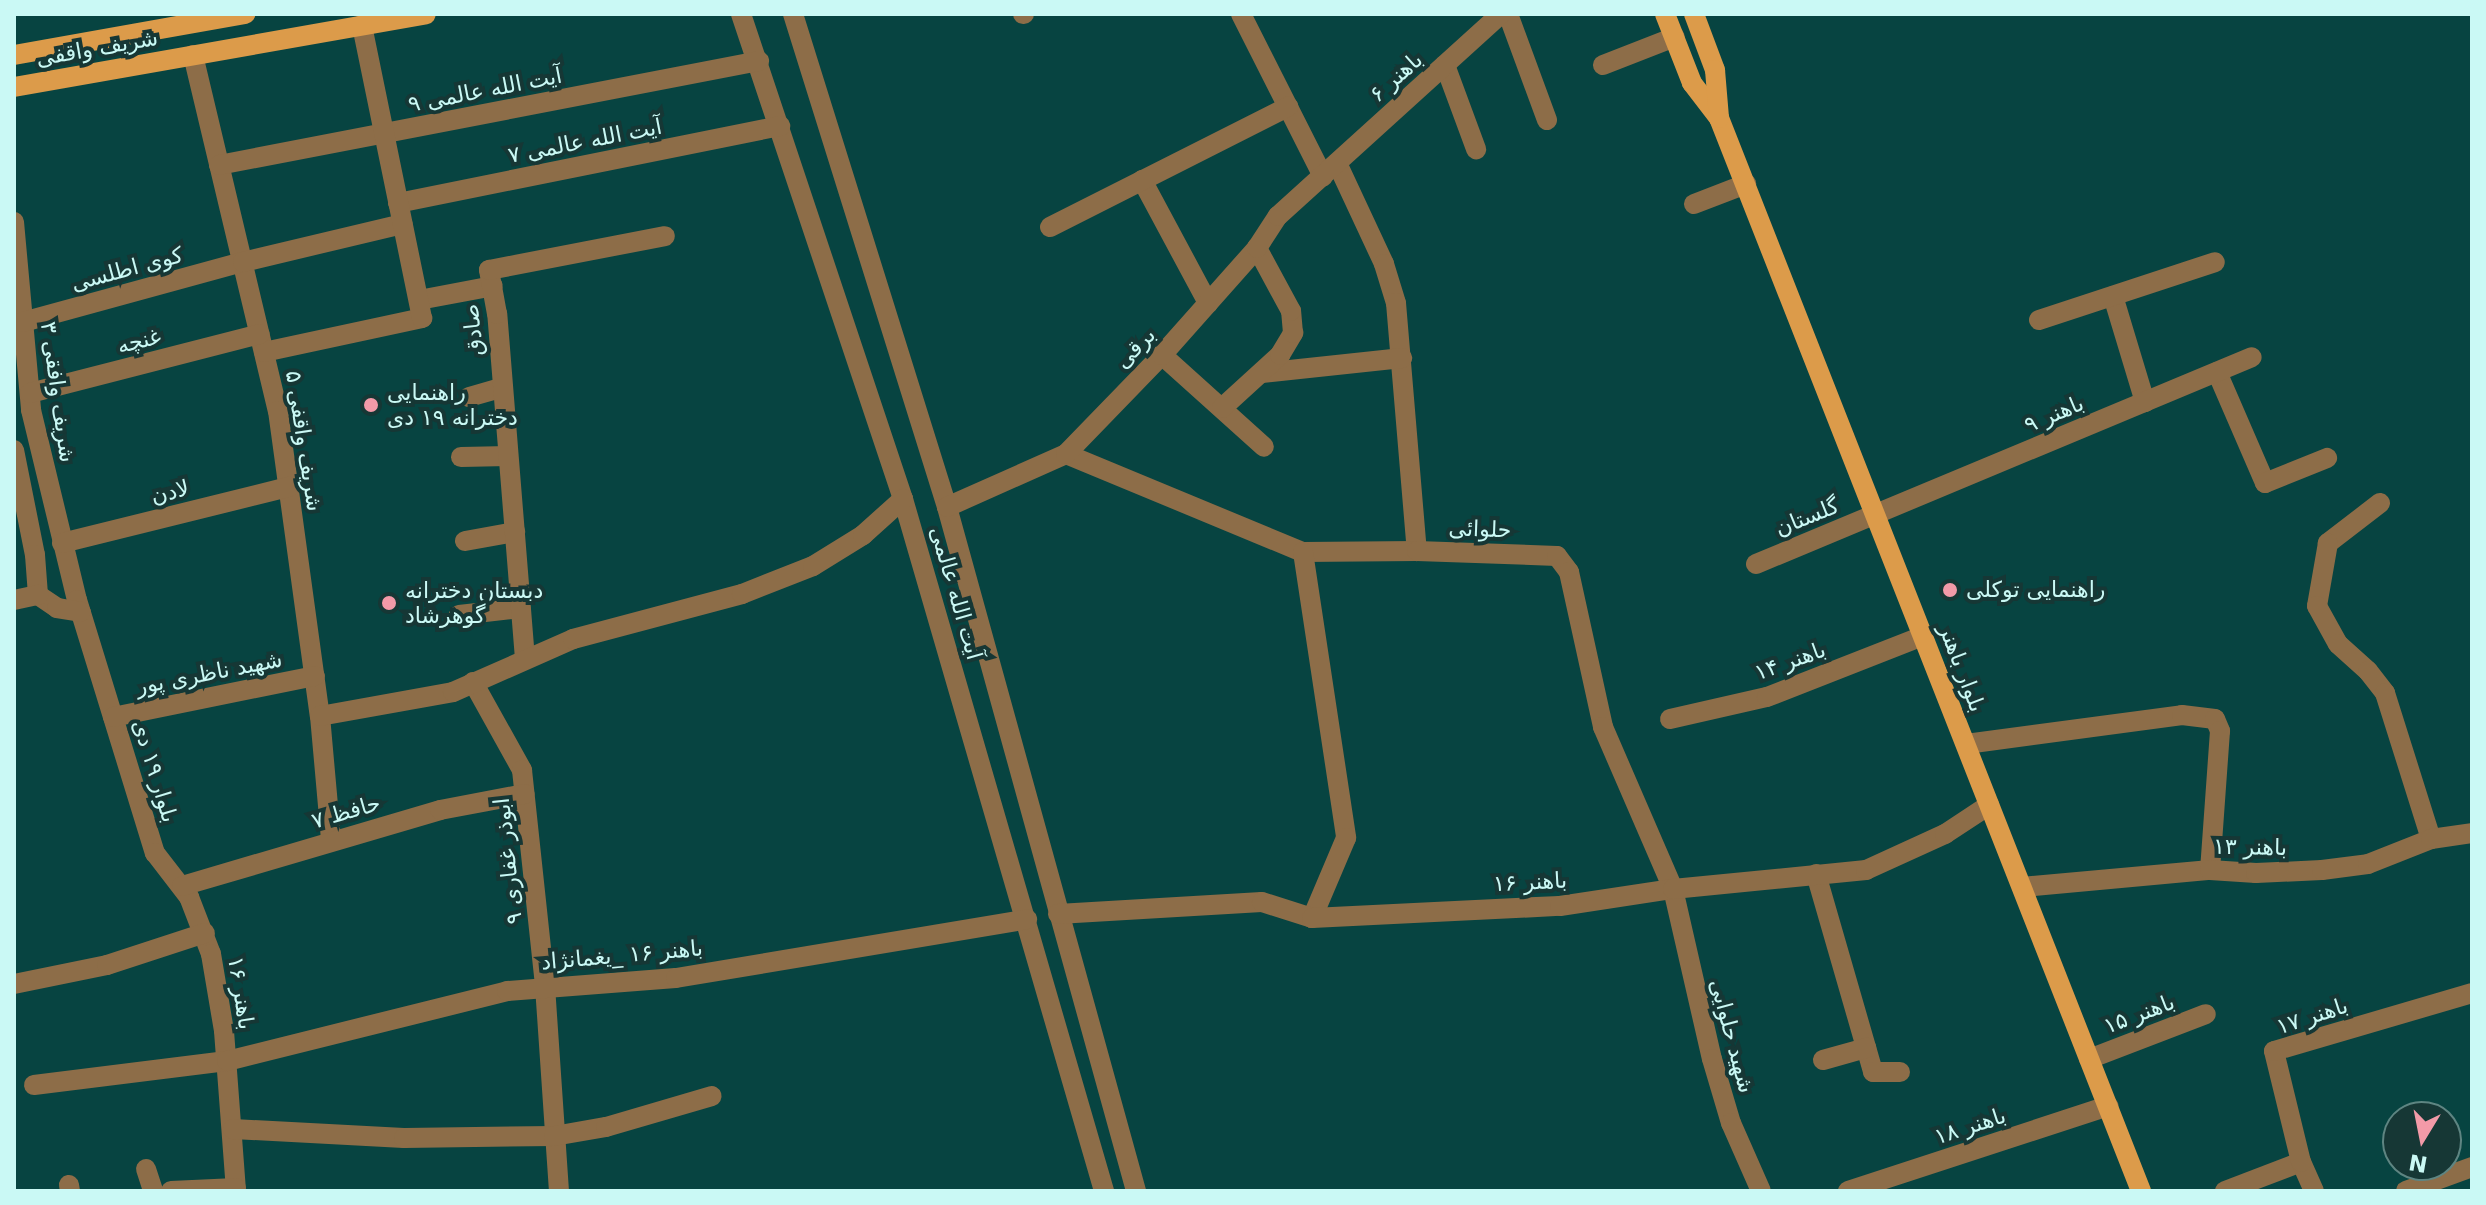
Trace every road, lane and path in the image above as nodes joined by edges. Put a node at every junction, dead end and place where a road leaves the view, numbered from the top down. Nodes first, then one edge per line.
1 (245, 14) edge
2 (426, 14) edge
3 (741, 14) edge
4 (793, 14) edge
5 (1241, 14) edge
6 (1501, 14) edge
7 (1508, 14) edge
8 (1665, 14) edge
9 (1699, 15) edge
10 (187, 24) junction
11 (751, 24) edge
12 (362, 25) junction
13 (1675, 37) junction
14 (14, 55) edge
15 (193, 55) junction
16 (759, 61) junction
17 (1445, 65) junction
18 (1603, 65) dead end
19 (14, 87) edge
20 (1288, 107) junction
21 (1719, 118) junction
22 (1547, 120) dead end
23 (780, 126) junction
24 (385, 133) junction
25 (1476, 149) dead end
26 (219, 165) junction
27 (1330, 169) junction
28 (1142, 180) junction
29 (1746, 184) junction
30 (398, 203) junction
31 (1694, 204) dead end
32 (14, 222) edge
33 (403, 224) junction
34 (1050, 227) dead end
35 (665, 236) dead end
36 (1257, 248) junction
37 (243, 262) junction
38 (2215, 262) dead end
39 (493, 286) junction
40 (2113, 296) junction
41 (419, 300) junction
42 (1208, 303) junction
43 (2039, 320) dead end
44 (23, 322) junction
45 (262, 343) junction
46 (1162, 355) junction
47 (2252, 357) dead end
48 (1402, 358) junction
49 (2217, 372) junction
50 (1262, 373) junction
51 (503, 387) junction
52 (30, 393) junction
53 (469, 397) dead end
54 (2145, 402) junction
55 (1222, 408) junction
56 (1264, 447) dead end
57 (14, 450) edge
58 (1066, 454) junction
59 (508, 456) junction
60 (461, 457) dead end
61 (2327, 458) dead end
62 (289, 487) junction
63 (903, 499) junction
64 (2380, 503) dead end
65 (947, 507) junction
66 (1876, 515) junction
67 (515, 532) junction
68 (465, 541) dead end
69 (62, 543) junction
70 (1417, 551) junction
71 (1303, 552) junction
72 (1756, 564) dead end
73 (38, 595) junction
74 (14, 600) edge
75 (521, 608) junction
76 (81, 612) junction
77 (459, 615) dead end
78 (1923, 636) junction
79 (525, 659) junction
80 (315, 676) junction
81 (473, 682) junction
82 (320, 716) junction
83 (113, 717) junction
84 (1670, 719) dead end
85 (1966, 744) junction
86 (525, 794) junction
87 (1989, 805) junction
88 (2472, 833) edge
89 (2431, 839) junction
90 (331, 840) junction
91 (2210, 870) junction
92 (1816, 874) junction
93 (182, 886) junction
94 (2022, 887) junction
95 (1673, 889) junction
96 (1058, 914) junction
97 (1312, 918) junction
98 (1027, 919) junction
99 (205, 933) junction
100 (14, 984) edge
101 (545, 986) junction
102 (2472, 993) edge
103 (2206, 1014) dead end
104 (1866, 1048) junction
105 (2089, 1059) junction
106 (1823, 1060) dead end
107 (227, 1061) junction
108 (1900, 1072) dead end
109 (34, 1085) dead end
110 (712, 1096) dead end
111 (2108, 1106) junction
112 (233, 1129) junction
113 (554, 1136) junction
114 (2301, 1162) junction
115 (2472, 1167) edge
116 (146, 1169) dead end
117 (1876, 1187) edge
118 (236, 1190) edge
119 (153, 1191) edge
120 (171, 1191) edge
121 (559, 1191) edge
122 (1104, 1191) edge
123 (1136, 1191) edge
124 (1761, 1191) edge
125 (1848, 1191) edge
126 (2141, 1191) edge
127 (2225, 1191) edge
128 (2314, 1191) edge
129 (2406, 1191) edge

1 - 10 main road, شریف واقفی
2 - 12 main road, شریف واقفی
3 - 11 street, آیت الله عالمی
4 - 65 street, آیت الله عالمی
5 - 20 street
6 - 17 street, باهنر ۶
7 - 22 street
8 - 13 main road, بلوار باهنر
9 - 21 main road, بلوار باهنر
10 - 14 main road, شریف واقفی
10 - 15 main road
11 - 16 street, آیت الله عالمی
12 - 15 main road, شریف واقفی
12 - 24 street
13 - 18 street
13 - 21 main road, بلوار باهنر
15 - 19 main road, شریف واقفی
15 - 26 street, شریف واقفی ۵
16 - 23 street, آیت الله عالمی
16 - 24 street, آیت الله عالمی ۹
17 - 25 street
17 - 27 street, باهنر ۶
20 - 27 street
20 - 28 street
21 - 29 main road, بلوار باهنر
23 - 30 street, آیت الله عالمی ۷
23 - 63 street, آیت الله عالمی
24 - 26 street, آیت الله عالمی ۹
24 - 30 street
26 - 37 street, شریف واقفی ۵
27 - 36 street, برقی
27 - 48 street
28 - 34 street
28 - 42 street
29 - 31 street
29 - 66 main road, بلوار باهنر
30 - 33 street
32 - 44 street, شریف وافقی ۳
33 - 37 street, کوی اطلسی
33 - 41 street
35 - 39 street, صادق
36 - 42 street, برقی
36 - 50 street
37 - 44 street, کوی اطلسی
37 - 45 street, شریف واقفی ۵
38 - 40 street
39 - 41 street
39 - 51 street, صادق
40 - 43 street
40 - 54 street
41 - 45 street, غنچه
42 - 46 street, برقی
44 - 52 street, شریف وافقی ۳
45 - 52 street, غنچه
45 - 62 street, شریف واقفی ۵
46 - 55 street
46 - 58 street, برقی
47 - 49 street, باهنر ۹
48 - 50 street
48 - 70 street
49 - 54 street, باهنر ۹
49 - 61 street
50 - 55 street
51 - 53 street
51 - 59 street, صادق
52 - 69 street, شریف وافقی ۳
54 - 66 street, باهنر ۹
55 - 56 street
57 - 73 street
58 - 65 street, برقی
58 - 71 street, حلوائی
59 - 60 street
59 - 67 street, صادق
62 - 69 street, لادن
62 - 80 street, شریف واقفی ۵
63 - 79 street
63 - 98 street, آیت الله عالمی
64 - 89 street
65 - 96 street, آیت الله عالمی
66 - 72 street, گلستان
66 - 78 main road, بلوار باهنر
67 - 68 street
67 - 75 street, صادق
69 - 76 street, شریف وافقی ۳
70 - 71 street, حلوائی
70 - 95 street, حلوائی
71 - 97 street
73 - 74 street
73 - 76 street
75 - 77 street
75 - 79 street, صادق
76 - 83 street, بلوار ۱۹ دی
78 - 84 street, باهنر ۱۴
78 - 85 main road, بلوار باهنر
79 - 81 street
80 - 82 street, شریف واقفی ۵
80 - 83 street, شهید ناظری پور
81 - 82 street
81 - 86 street, ابوذر غفاری ۹
82 - 90 street, شریف واقفی ۵
83 - 93 street, بلوار ۱۹ دی
85 - 87 main road, بلوار باهنر
85 - 91 street
86 - 90 street, حافظ ۷
86 - 101 street, ابوذر غفاری ۹
87 - 92 street, باهنر ۱۶
87 - 94 main road, بلوار باهنر
88 - 89 street, باهنر ۱۳
89 - 91 street, باهنر ۱۳
90 - 93 street, حافظ ۷
91 - 94 street, باهنر ۱۳
92 - 95 street, باهنر ۱۶
92 - 104 street
93 - 99 street, بلوار ۱۹ دی
94 - 105 main road, بلوار باهنر
95 - 97 street, باهنر ۱۶
95 - 124 street, شهید حلوایی
96 - 97 street, باهنر ۱۶
96 - 123 street, آیت الله عالمی
98 - 101 street, باهنر ۱۶ _یغمانژاد
98 - 122 street, آیت الله عالمی
99 - 100 street
99 - 107 street, باهنر ۱۶
101 - 107 street, باهنر ۱۶ _یغمانژاد
101 - 113 street, ابوذر غفاری ۹
102 - 114 street, باهنر ۱۷
103 - 105 street, باهنر ۱۵
104 - 106 street
104 - 108 street
105 - 111 main road, بلوار باهنر
107 - 109 street, باهنر ۱۶ _یغمانژاد
107 - 112 street, باهنر ۱۶
110 - 113 street
111 - 117 street, باهنر ۱۸
111 - 126 main road, بلوار باهنر
112 - 113 street
112 - 118 street, باهنر ۱۶
113 - 121 street, ابوذر غفاری ۹
114 - 127 street
114 - 128 street, باهنر ۱۷
115 - 129 street
116 - 119 street
117 - 125 street, باهنر ۱۸
118 - 120 street

